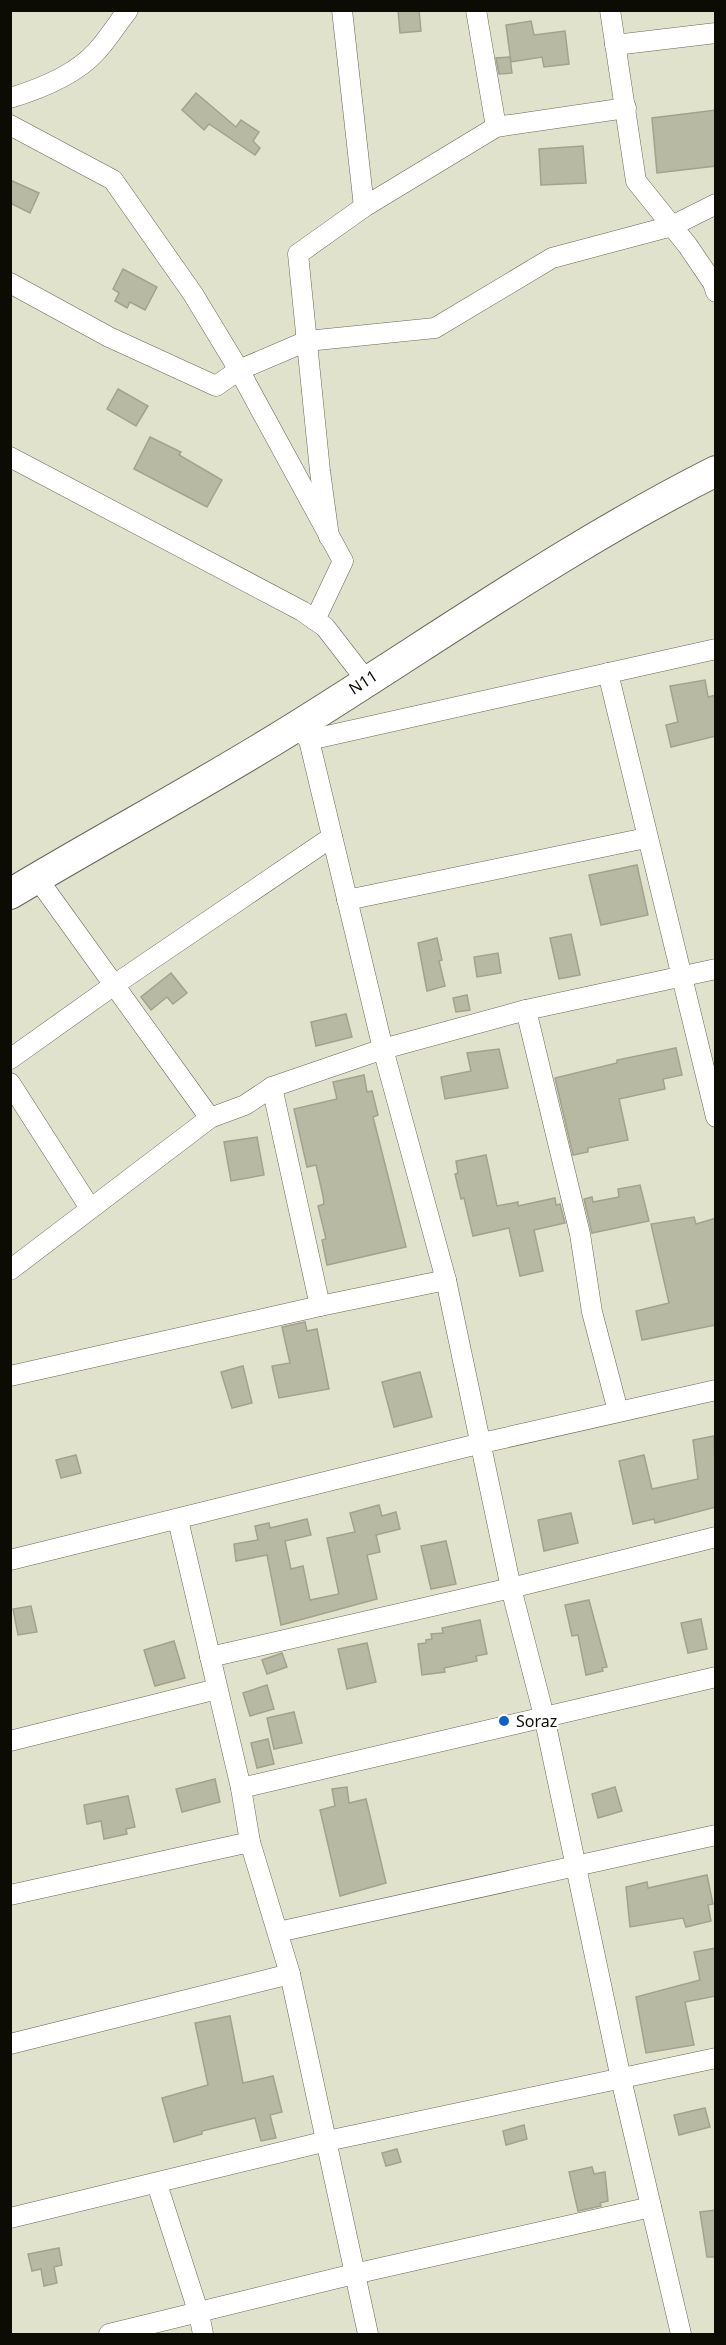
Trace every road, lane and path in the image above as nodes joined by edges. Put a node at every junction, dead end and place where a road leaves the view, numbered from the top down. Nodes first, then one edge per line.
1 (128, 10) edge
2 (342, 10) edge
3 (476, 10) edge
4 (610, 10) edge
5 (716, 33) edge
6 (615, 45) junction
7 (10, 98) edge
8 (626, 108) junction
9 (10, 125) edge
10 (496, 127) junction
11 (716, 204) edge
12 (364, 207) junction
13 (672, 226) junction
14 (10, 283) edge
15 (716, 292) edge
16 (307, 341) junction
17 (239, 370) junction
18 (10, 457) edge
19 (716, 471) edge
20 (329, 537) junction
21 (315, 620) junction
22 (716, 649) edge
23 (608, 673) junction
24 (366, 680) junction
25 (303, 733) junction
26 (332, 837) junction
27 (646, 838) junction
28 (37, 878) junction
29 (10, 894) edge
30 (347, 900) junction
31 (716, 969) edge
32 (680, 977) junction
33 (114, 984) junction
34 (526, 1010) junction
35 (383, 1049) junction
36 (10, 1059) edge
37 (10, 1083) edge
38 (272, 1087) junction
39 (716, 1117) edge
40 (210, 1118) junction
41 (90, 1208) junction
42 (10, 1270) edge
43 (446, 1280) junction
44 (320, 1306) junction
45 (10, 1376) edge
46 (716, 1390) edge
47 (618, 1412) junction
48 (482, 1443) junction
49 (178, 1520) junction
50 (716, 1537) edge
51 (10, 1560) edge
52 (511, 1588) junction
53 (210, 1657) junction
54 (716, 1677) edge
55 (217, 1689) junction
56 (544, 1716) junction
57 (10, 1742) edge
58 (241, 1788) junction
59 (716, 1834) edge
60 (250, 1842) junction
61 (576, 1864) junction
62 (10, 1895) edge
63 (278, 1932) junction
64 (290, 1974) junction
65 (10, 2044) edge
66 (716, 2058) edge
67 (621, 2079) junction
68 (327, 2141) junction
69 (157, 2184) junction
70 (651, 2207) junction
71 (10, 2218) edge
72 (354, 2274) junction
73 (199, 2314) junction
74 (109, 2334) edge
75 (203, 2334) edge
76 (369, 2334) edge
77 (681, 2334) edge

1 - 7 street
2 - 12 street
3 - 10 street
4 - 6 street
5 - 6 street
6 - 8 street
8 - 10 street
8 - 13 street
9 - 17 street
10 - 12 street
11 - 13 street
12 - 16 street
13 - 15 street
13 - 16 street
14 - 17 street
16 - 17 street
16 - 20 street
17 - 20 street
18 - 21 street
19 - 24 main road, N11
20 - 21 street
21 - 24 street
22 - 23 street
23 - 25 street
23 - 27 street
24 - 25 main road, N11
25 - 26 street
25 - 28 main road, N11
26 - 30 street
26 - 33 street
27 - 30 street
27 - 32 street
28 - 29 main road, N11
28 - 33 street
30 - 35 street
31 - 32 street
32 - 34 street
32 - 39 street
33 - 36 street
33 - 40 street
34 - 35 street
34 - 47 street
35 - 38 street
35 - 43 street
37 - 41 street
38 - 40 street
38 - 44 street
40 - 41 street
41 - 42 street
43 - 44 street
43 - 48 street
44 - 45 street
46 - 47 street
47 - 48 street
48 - 49 street
48 - 52 street
49 - 51 street
49 - 53 street
50 - 52 street
52 - 53 street
52 - 56 street
53 - 55 street
54 - 56 street
55 - 57 street
55 - 58 street
56 - 58 street
56 - 61 street
58 - 60 street
59 - 61 street
60 - 62 street
60 - 63 street
61 - 63 street
61 - 67 street
63 - 64 street
64 - 65 street
64 - 68 street
66 - 67 street
67 - 68 street
67 - 70 street
68 - 69 street
68 - 72 street
69 - 71 street
69 - 73 street
70 - 72 street
70 - 77 street
72 - 73 street
72 - 76 street
73 - 74 street
73 - 75 street

